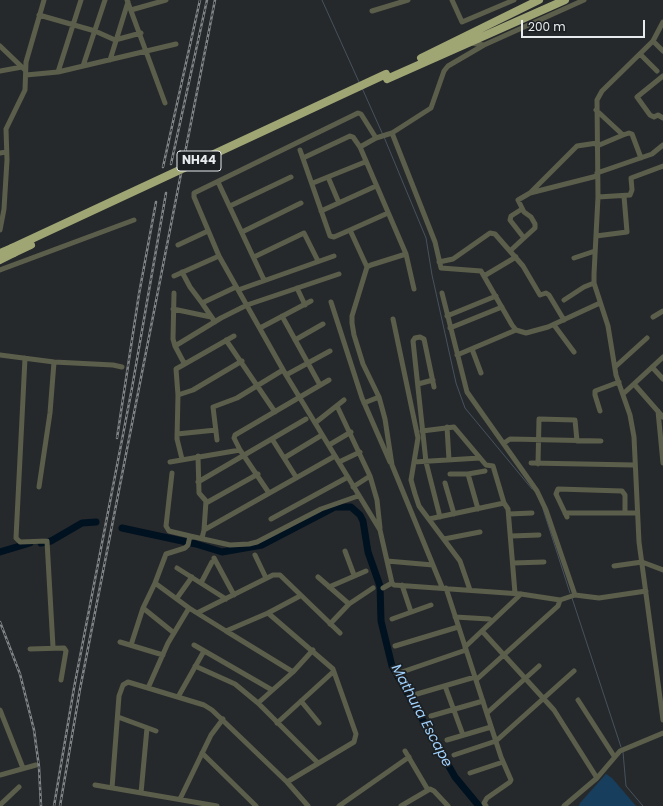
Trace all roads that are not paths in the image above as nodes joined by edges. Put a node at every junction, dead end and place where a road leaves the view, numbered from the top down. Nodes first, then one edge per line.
1 (44, 0) edge
2 (81, 0) edge
3 (105, 0) edge
4 (166, 0) edge
5 (408, 0) edge
6 (452, 0) edge
7 (514, 0) edge
8 (538, 0) edge
9 (566, 0) edge
10 (584, 0) edge
11 (128, 1) edge
12 (131, 10) junction
13 (372, 11) dead end
14 (40, 16) junction
15 (663, 22) edge
16 (73, 25) junction
17 (95, 31) junction
18 (141, 33) junction
19 (115, 40) junction
20 (653, 41) junction
21 (663, 41) edge
22 (468, 43) junction
23 (176, 44) dead end
24 (484, 45) junction
25 (0, 46) edge
26 (658, 46) junction
27 (663, 51) edge
28 (147, 52) junction
29 (640, 54) junction
30 (110, 60) junction
31 (83, 66) junction
32 (24, 70) junction
33 (0, 71) edge
34 (657, 71) dead end
35 (58, 72) junction
36 (663, 76) edge
37 (386, 77) junction
38 (165, 103) dead end
39 (596, 110) junction
40 (663, 118) edge
41 (6, 129) junction
42 (0, 131) edge
43 (392, 133) junction
44 (624, 135) junction
45 (378, 138) junction
46 (597, 144) junction
47 (360, 147) junction
48 (662, 149) edge
49 (300, 150) dead end
50 (6, 152) junction
51 (0, 153) edge
52 (303, 158) junction
53 (641, 158) junction
54 (365, 162) junction
55 (663, 166) edge
56 (597, 174) junction
57 (292, 177) dead end
58 (328, 177) junction
59 (218, 182) junction
60 (313, 183) junction
61 (376, 186) junction
62 (530, 193) junction
63 (624, 196) junction
64 (598, 197) junction
65 (301, 203) dead end
66 (339, 203) junction
67 (0, 204) edge
68 (230, 206) junction
69 (4, 209) junction
70 (522, 209) junction
71 (322, 211) junction
72 (388, 212) junction
73 (134, 220) dead end
74 (0, 230) edge
75 (350, 230) junction
76 (208, 231) junction
77 (242, 232) junction
78 (596, 236) junction
79 (524, 238) junction
80 (178, 245) dead end
81 (13, 250) junction
82 (510, 251) junction
83 (595, 251) junction
84 (0, 253) edge
85 (406, 254) junction
86 (219, 256) junction
87 (334, 256) dead end
88 (254, 257) junction
89 (516, 257) junction
90 (574, 258) dead end
91 (0, 260) edge
92 (318, 261) junction
93 (439, 262) junction
94 (368, 267) junction
95 (0, 270) edge
96 (182, 272) junction
97 (339, 274) dead end
98 (174, 276) dead end
99 (484, 276) junction
100 (264, 280) junction
101 (594, 283) junction
102 (296, 288) junction
103 (237, 289) junction
104 (414, 289) dead end
105 (174, 293) dead end
106 (442, 293) dead end
107 (496, 296) junction
108 (564, 300) dead end
109 (311, 301) dead end
110 (331, 302) dead end
111 (202, 303) junction
112 (600, 303) junction
113 (305, 305) junction
114 (248, 306) junction
115 (502, 307) junction
116 (173, 309) junction
117 (663, 312) edge
118 (282, 316) junction
119 (447, 316) junction
120 (211, 317) junction
121 (653, 317) dead end
122 (394, 319) dead end
123 (564, 320) junction
124 (215, 322) junction
125 (323, 324) dead end
126 (554, 325) junction
127 (260, 328) junction
128 (450, 328) junction
129 (516, 330) junction
130 (234, 336) dead end
131 (647, 338) dead end
132 (226, 340) junction
133 (295, 340) junction
134 (175, 346) junction
135 (472, 349) junction
136 (330, 351) dead end
137 (574, 352) dead end
138 (0, 355) edge
139 (457, 355) junction
140 (663, 357) edge
141 (25, 358) junction
142 (242, 361) junction
143 (54, 362) junction
144 (308, 362) junction
145 (184, 363) junction
146 (122, 367) dead end
147 (615, 367) junction
148 (652, 367) junction
149 (283, 370) junction
150 (481, 373) dead end
151 (286, 376) junction
152 (663, 379) edge
153 (329, 380) dead end
154 (433, 380) junction
155 (619, 382) junction
156 (258, 384) junction
157 (418, 384) junction
158 (634, 384) junction
159 (320, 385) junction
160 (434, 387) dead end
161 (623, 394) junction
162 (178, 395) junction
163 (379, 397) junction
164 (300, 398) junction
165 (344, 400) dead end
166 (364, 404) junction
167 (337, 406) junction
168 (600, 411) dead end
169 (275, 412) junction
170 (658, 412) junction
171 (663, 417) edge
172 (306, 419) dead end
173 (315, 423) junction
174 (447, 427) junction
175 (216, 430) junction
176 (422, 431) junction
177 (351, 432) junction
178 (177, 434) junction
179 (322, 435) junction
180 (272, 439) junction
181 (217, 440) dead end
182 (538, 440) junction
183 (576, 440) junction
184 (601, 441) dead end
185 (504, 444) junction
186 (329, 445) junction
187 (240, 450) junction
188 (360, 452) junction
189 (244, 455) junction
190 (198, 456) junction
191 (335, 456) junction
192 (284, 458) junction
193 (480, 458) junction
194 (182, 460) junction
195 (449, 460) junction
196 (170, 462) dead end
197 (339, 462) junction
198 (414, 462) junction
199 (426, 462) junction
200 (663, 463) edge
201 (531, 464) dead end
202 (538, 464) junction
203 (392, 465) junction
204 (634, 465) junction
205 (485, 471) dead end
206 (172, 473) dead end
207 (258, 474) junction
208 (450, 474) dead end
209 (468, 474) junction
210 (370, 476) junction
211 (296, 477) junction
212 (348, 477) junction
213 (198, 482) junction
214 (444, 483) dead end
215 (39, 487) dead end
216 (353, 487) junction
217 (269, 493) junction
218 (358, 496) junction
219 (206, 503) junction
220 (504, 503) junction
221 (478, 509) junction
222 (532, 513) dead end
223 (625, 513) junction
224 (637, 513) junction
225 (454, 514) junction
226 (509, 514) junction
227 (440, 517) junction
228 (271, 519) dead end
229 (429, 519) junction
230 (204, 530) junction
231 (380, 530) junction
232 (480, 532) dead end
233 (539, 535) dead end
234 (511, 536) junction
235 (190, 537) junction
236 (202, 538) junction
237 (444, 539) junction
238 (345, 550) dead end
239 (254, 555) dead end
240 (387, 561) junction
241 (544, 562) dead end
242 (642, 562) junction
243 (513, 563) junction
244 (433, 565) junction
245 (614, 566) dead end
246 (177, 568) dead end
247 (663, 570) edge
248 (366, 572) dead end
249 (354, 575) junction
250 (192, 577) junction
251 (318, 577) dead end
252 (266, 578) junction
253 (155, 583) junction
254 (392, 583) junction
255 (201, 584) junction
256 (402, 586) junction
257 (329, 587) junction
258 (444, 587) junction
259 (373, 588) dead end
260 (383, 588) dead end
261 (470, 590) junction
262 (646, 591) junction
263 (515, 593) junction
264 (234, 594) junction
265 (521, 594) junction
266 (574, 595) junction
267 (300, 596) junction
268 (177, 598) junction
269 (226, 599) junction
270 (562, 599) junction
271 (348, 604) junction
272 (431, 605) dead end
273 (143, 608) junction
274 (189, 608) junction
275 (411, 612) junction
276 (197, 613) junction
277 (268, 613) junction
278 (455, 617) junction
279 (392, 619) dead end
280 (492, 621) junction
281 (330, 624) junction
282 (458, 627) junction
283 (226, 631) junction
284 (174, 632) junction
285 (340, 632) dead end
286 (482, 632) junction
287 (120, 642) dead end
288 (131, 645) junction
289 (194, 645) dead end
290 (394, 646) dead end
291 (53, 647) junction
292 (30, 648) dead end
293 (466, 649) junction
294 (313, 650) junction
295 (204, 651) junction
296 (163, 655) junction
297 (504, 656) junction
298 (195, 666) junction
299 (539, 666) dead end
300 (574, 671) dead end
301 (292, 672) junction
302 (333, 672) junction
303 (396, 674) dead end
304 (475, 679) junction
305 (525, 679) junction
306 (61, 680) dead end
307 (445, 686) junction
308 (148, 688) junction
309 (272, 690) junction
310 (417, 694) dead end
311 (178, 697) junction
312 (543, 699) junction
313 (578, 700) dead end
314 (483, 701) junction
315 (301, 702) junction
316 (258, 703) junction
317 (0, 710) edge
318 (454, 710) junction
319 (487, 713) junction
320 (431, 716) dead end
321 (118, 717) junction
322 (223, 719) junction
323 (663, 720) edge
324 (277, 723) junction
325 (319, 723) dead end
326 (6, 726) junction
327 (0, 727) edge
328 (491, 727) junction
329 (147, 728) junction
330 (156, 731) dead end
331 (663, 734) edge
332 (463, 735) junction
333 (447, 740) dead end
334 (496, 741) junction
335 (405, 751) dead end
336 (202, 753) junction
337 (454, 755) dead end
338 (614, 756) junction
339 (409, 757) junction
340 (503, 762) junction
341 (318, 763) junction
342 (36, 765) dead end
343 (23, 768) junction
344 (470, 773) dead end
345 (0, 775) edge
346 (597, 778) junction
347 (287, 782) junction
348 (96, 785) dead end
349 (19, 787) dead end
350 (112, 788) junction
351 (428, 790) junction
352 (141, 793) junction
353 (180, 799) junction
354 (0, 806) edge
355 (217, 806) edge
356 (256, 806) edge
357 (308, 806) edge
358 (338, 806) edge
359 (401, 806) edge
360 (448, 806) edge
361 (486, 806) edge
362 (564, 806) edge

1 - 14 street
2 - 16 street
3 - 17 street
4 - 12 street
5 - 13 street
6 - 7 street
8 - 37 highway, NH44
9 - 22 highway, NH44
10 - 24 street
11 - 12 street
11 - 19 street
12 - 18 street
14 - 16 street
14 - 32 street
15 - 20 street
16 - 17 street
16 - 35 street
17 - 19 street
17 - 31 street
18 - 19 street
18 - 28 street
19 - 30 street
20 - 26 street
20 - 29 street
21 - 26 street
22 - 24 street
22 - 37 highway, NH44
23 - 28 street
24 - 43 street
25 - 32 street
26 - 27 street
28 - 30 street
28 - 38 street
29 - 34 street
29 - 39 street
30 - 31 street
31 - 35 street
32 - 33 street
32 - 35 street
32 - 41 street
36 - 40 street
37 - 81 highway, NH44, bridge
39 - 44 street
39 - 46 street
41 - 42 street
41 - 50 street
43 - 45 street
43 - 93 street
44 - 46 street
44 - 53 street
45 - 47 street
45 - 59 street
46 - 56 street
46 - 62 street
47 - 52 street
47 - 54 street
48 - 53 street
49 - 52 street
50 - 51 street
50 - 69 street
52 - 60 street
53 - 56 street
54 - 58 street
54 - 61 street
55 - 63 street
56 - 62 street
56 - 64 street
57 - 68 street
58 - 60 street
58 - 66 street
59 - 68 street
59 - 76 street
60 - 71 street
61 - 66 street
61 - 72 street
62 - 70 street
63 - 64 street
63 - 78 street
64 - 78 street
65 - 77 street
66 - 71 street
67 - 69 street
68 - 77 street
69 - 74 street
70 - 79 street
70 - 79 street
71 - 75 street
72 - 75 street
72 - 85 street
73 - 95 street
75 - 94 street
76 - 80 street
76 - 86 street
77 - 88 street
78 - 83 street
79 - 82 street
81 - 84 highway, NH44
81 - 91 highway, NH44
82 - 89 street
82 - 93 street
83 - 90 street
83 - 101 street
85 - 94 street
85 - 104 street
86 - 96 street
86 - 103 street
87 - 92 street
88 - 92 street
88 - 100 street
89 - 99 street
89 - 123 street
92 - 100 street
93 - 99 street
94 - 163 street
96 - 98 street
96 - 111 street
97 - 102 street
99 - 107 street
100 - 103 street
101 - 108 street
101 - 112 street
102 - 113 street
102 - 114 street
103 - 111 street
103 - 114 street
105 - 116 street
106 - 119 street
107 - 115 street
107 - 119 street
109 - 113 street
110 - 166 street
111 - 120 street
112 - 123 street
112 - 147 street
113 - 118 street
114 - 124 street
114 - 127 street
115 - 128 street
115 - 129 street
116 - 120 street
116 - 134 street
117 - 121 street
118 - 127 street
118 - 133 street
119 - 128 street
120 - 124 street
122 - 198 street
123 - 126 street
124 - 134 street
125 - 133 street
126 - 129 street
126 - 137 street
127 - 149 street
128 - 139 street
129 - 135 street
130 - 132 street
131 - 147 street
132 - 142 street
132 - 145 street
133 - 144 street
134 - 145 street
135 - 139 street
135 - 150 street
136 - 144 street
138 - 141 street
139 - 185 street
140 - 148 street
141 - 143 street
141 - 291 street
142 - 156 street
142 - 162 street
143 - 146 street
143 - 215 street
144 - 151 street
144 - 159 street
145 - 162 street
147 - 155 street
148 - 152 street
148 - 158 street
149 - 151 street
149 - 156 street
151 - 164 street
153 - 159 street
154 - 157 street
154 - 157 street
154 - 160 street
155 - 161 street
155 - 168 street
156 - 169 street
156 - 175 street
157 - 176 street
158 - 161 street
158 - 170 street
159 - 164 street
161 - 204 street
162 - 178 street
163 - 166 street
163 - 203 street
164 - 169 street
164 - 173 street
165 - 167 street
166 - 203 street
167 - 173 street
167 - 177 street
169 - 187 street
170 - 171 street
170 - 200 street
172 - 180 street
173 - 179 street
174 - 176 street
174 - 193 street
174 - 195 street
175 - 178 street
175 - 181 street
176 - 199 street
177 - 186 street
177 - 188 street
178 - 194 street
179 - 186 street
179 - 192 street
180 - 189 street
180 - 192 street
182 - 183 street
182 - 183 street
182 - 185 street
182 - 202 street
183 - 184 street
185 - 266 street
186 - 191 street
187 - 189 street
187 - 190 street
188 - 197 street
188 - 210 street
189 - 207 street
189 - 213 street
190 - 194 street
190 - 213 street
191 - 197 street
191 - 211 street
192 - 211 street
193 - 195 street
193 - 220 street
194 - 196 street
195 - 199 street
197 - 212 street
198 - 199 street
198 - 229 street
199 - 227 street
201 - 202 street
202 - 204 street
203 - 244 street
204 - 224 street
205 - 209 street
206 - 235 street
207 - 217 street
207 - 219 street
208 - 209 street
209 - 221 street
210 - 216 street
210 - 231 street
211 - 217 street
212 - 216 street
212 - 228 street
213 - 219 street
214 - 225 street
216 - 218 street
217 - 230 street
218 - 231 street
218 - 236 street
219 - 230 street
220 - 221 street
220 - 226 street
221 - 225 street
222 - 226 street
223 - 223 street
223 - 224 street
224 - 242 street
225 - 227 street
226 - 234 street
227 - 229 street
229 - 237 street
230 - 236 street
231 - 240 street
232 - 237 street
233 - 234 street
234 - 243 street
235 - 236 street
235 - 253 street
237 - 261 street
238 - 249 street
239 - 252 street
240 - 244 street
240 - 254 street
241 - 243 street
242 - 245 street
242 - 247 street
242 - 262 street
243 - 263 street
244 - 258 street
246 - 250 street
248 - 249 street
249 - 257 street
250 - 255 street
250 - 268 street
251 - 257 street
252 - 264 street
252 - 267 street
253 - 268 street
253 - 273 street
254 - 256 street
254 - 260 street
255 - 264 street
255 - 269 street
256 - 258 street
256 - 275 street
257 - 271 street
258 - 261 street
258 - 278 street
259 - 271 street
261 - 263 street
262 - 266 street
262 - 323 street
263 - 265 street
264 - 269 street
265 - 270 street
265 - 280 street
266 - 270 street
267 - 277 street
267 - 281 street
268 - 274 street
269 - 276 street
270 - 297 street
271 - 281 street
272 - 275 street
273 - 284 street
273 - 288 street
274 - 276 street
274 - 284 street
275 - 279 street
276 - 283 street
277 - 283 street
277 - 294 street
278 - 280 street
278 - 282 street
280 - 286 street
281 - 285 street
282 - 290 street
282 - 293 street
283 - 301 street
284 - 296 street
286 - 293 street
286 - 297 street
287 - 288 street
288 - 296 street
289 - 295 street
291 - 292 street
291 - 306 street
293 - 303 street
293 - 304 street
294 - 301 street
294 - 302 street
295 - 298 street
295 - 309 street
296 - 308 street
297 - 304 street
297 - 305 street
298 - 311 street
298 - 316 street
299 - 305 street
300 - 312 street
301 - 309 street
302 - 315 street
302 - 341 street
304 - 307 street
304 - 314 street
305 - 312 street
305 - 319 street
307 - 310 street
307 - 318 street
308 - 311 street
308 - 321 street
309 - 316 street
311 - 322 street
312 - 334 street
312 - 346 street
313 - 338 street
314 - 318 street
314 - 319 street
315 - 324 street
315 - 325 street
316 - 324 street
317 - 326 street
318 - 320 street
318 - 332 street
319 - 328 street
321 - 329 street
321 - 350 street
322 - 336 street
322 - 347 street
324 - 341 street
326 - 327 street
326 - 343 street
328 - 332 street
328 - 334 street
329 - 330 street
329 - 352 street
331 - 338 street
332 - 333 street
334 - 337 street
334 - 340 street
335 - 339 street
336 - 353 street
336 - 356 street
338 - 346 street
339 - 351 street
339 - 358 street
340 - 344 street
340 - 361 street
341 - 347 street
342 - 343 street
343 - 345 street
346 - 362 street
347 - 357 street
348 - 350 street
349 - 354 street
350 - 352 street
351 - 359 street
351 - 360 street
352 - 353 street
353 - 355 street

